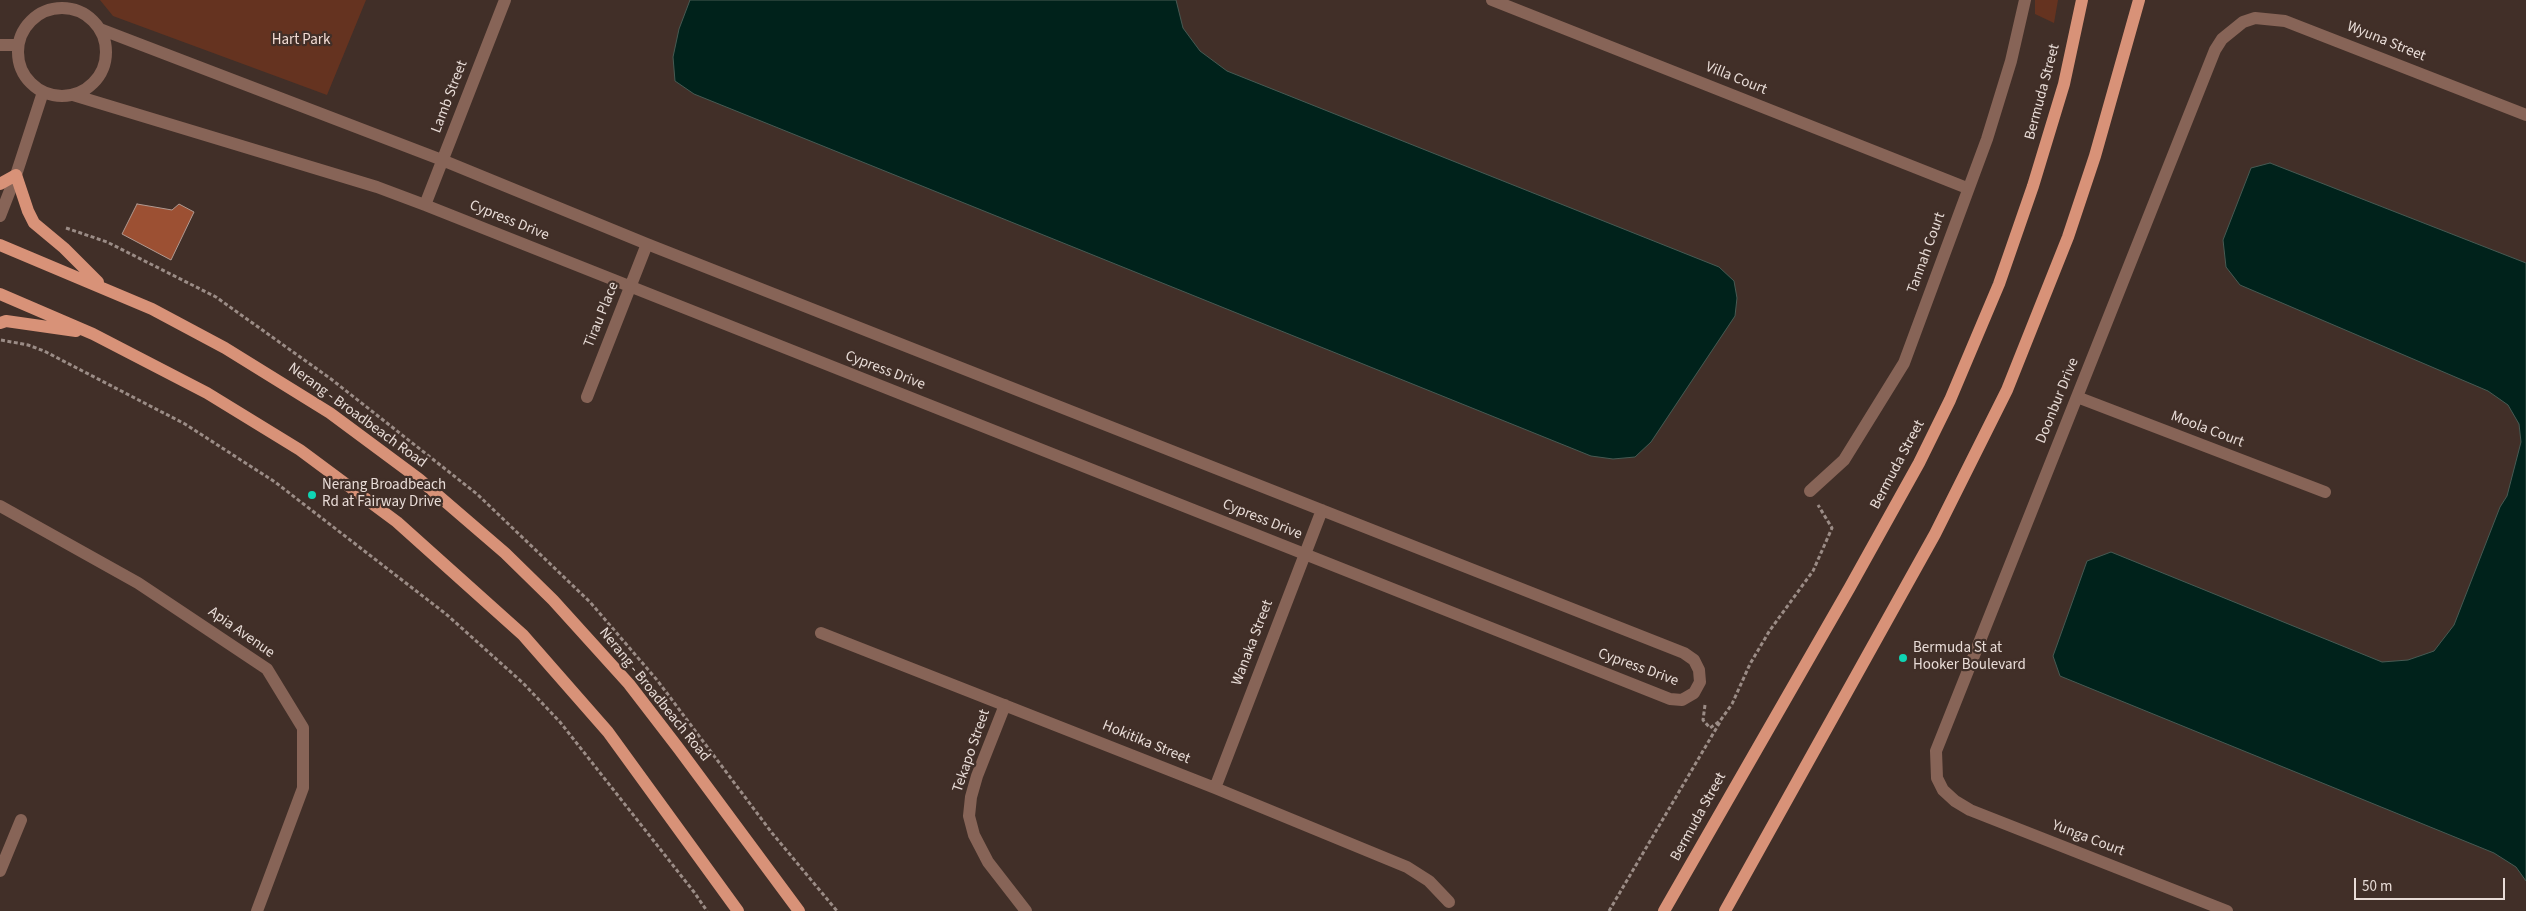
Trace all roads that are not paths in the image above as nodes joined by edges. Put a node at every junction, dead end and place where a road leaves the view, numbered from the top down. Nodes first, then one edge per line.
1 (505, 0) edge
2 (1492, 0) edge
3 (2025, 0) edge
4 (2082, 0) edge
5 (2139, 0) edge
6 (71, 4) edge
7 (100, 29) junction
8 (2232, 30) joint
9 (18, 44) junction
10 (0, 45) edge
11 (43, 92) junction
12 (73, 95) junction
13 (2526, 115) edge
14 (442, 160) junction
15 (16, 175) junction
16 (0, 184) edge
17 (1967, 188) junction
18 (425, 205) junction
19 (0, 216) edge
20 (647, 244) junction
21 (0, 245) edge
22 (103, 287) junction
23 (630, 288) junction
24 (0, 294) edge
25 (0, 323) edge
26 (93, 334) junction
27 (587, 397) dead end
28 (2078, 397) junction
29 (1810, 491) road end
30 (2325, 492) dead end
31 (0, 506) edge
32 (1322, 510) junction
33 (1305, 555) junction
34 (822, 634) dead end
35 (1005, 705) junction
36 (1214, 788) junction
37 (1943, 790) joint
38 (20, 820) dead end
39 (0, 871) edge
40 (1448, 902) dead end
41 (257, 911) edge
42 (738, 911) edge
43 (799, 911) edge
44 (1026, 911) edge
45 (1664, 911) edge
46 (1725, 911) edge
47 (2226, 911) edge

1 - 14 street, Lamb Street
2 - 17 street, Villa Court
3 - 17 street, Tannah Court
4 - 45 main road, Bermuda Street
5 - 46 main road
6 - 7 street
6 - 9 street
7 - 12 street
7 - 14 street, Cypress Drive
8 - 13 street, Wyuna Street
8 - 28 street, Doonbur Drive
9 - 10 street
9 - 11 street
11 - 12 street
11 - 15 street
12 - 18 street, Cypress Drive
14 - 18 street, Lamb Street
14 - 20 street, Cypress Drive
15 - 16 main road
15 - 19 street
15 - 22 main road
17 - 29 street, Tannah Court
18 - 23 street, Cypress Drive
20 - 23 street, Tirau Place
20 - 32 street, Cypress Drive
21 - 22 main road, Nerang - Broadbeach Road
22 - 43 main road, Nerang - Broadbeach Road
23 - 27 street, Tirau Place
23 - 33 street, Cypress Drive
24 - 26 main road
25 - 26 main road
26 - 42 main road
28 - 30 street, Moola Court
28 - 37 street, Doonbur Drive
31 - 41 street, Apia Avenue
32 - 33 street, Wanaka Street
32 - 33 street, Cypress Drive
33 - 36 street, Wanaka Street
34 - 35 street, Hokitika Street
35 - 36 street, Hokitika Street
35 - 44 street, Tekapo Street
36 - 40 street, Hokitika Street
37 - 47 street, Yunga Court
38 - 39 street

